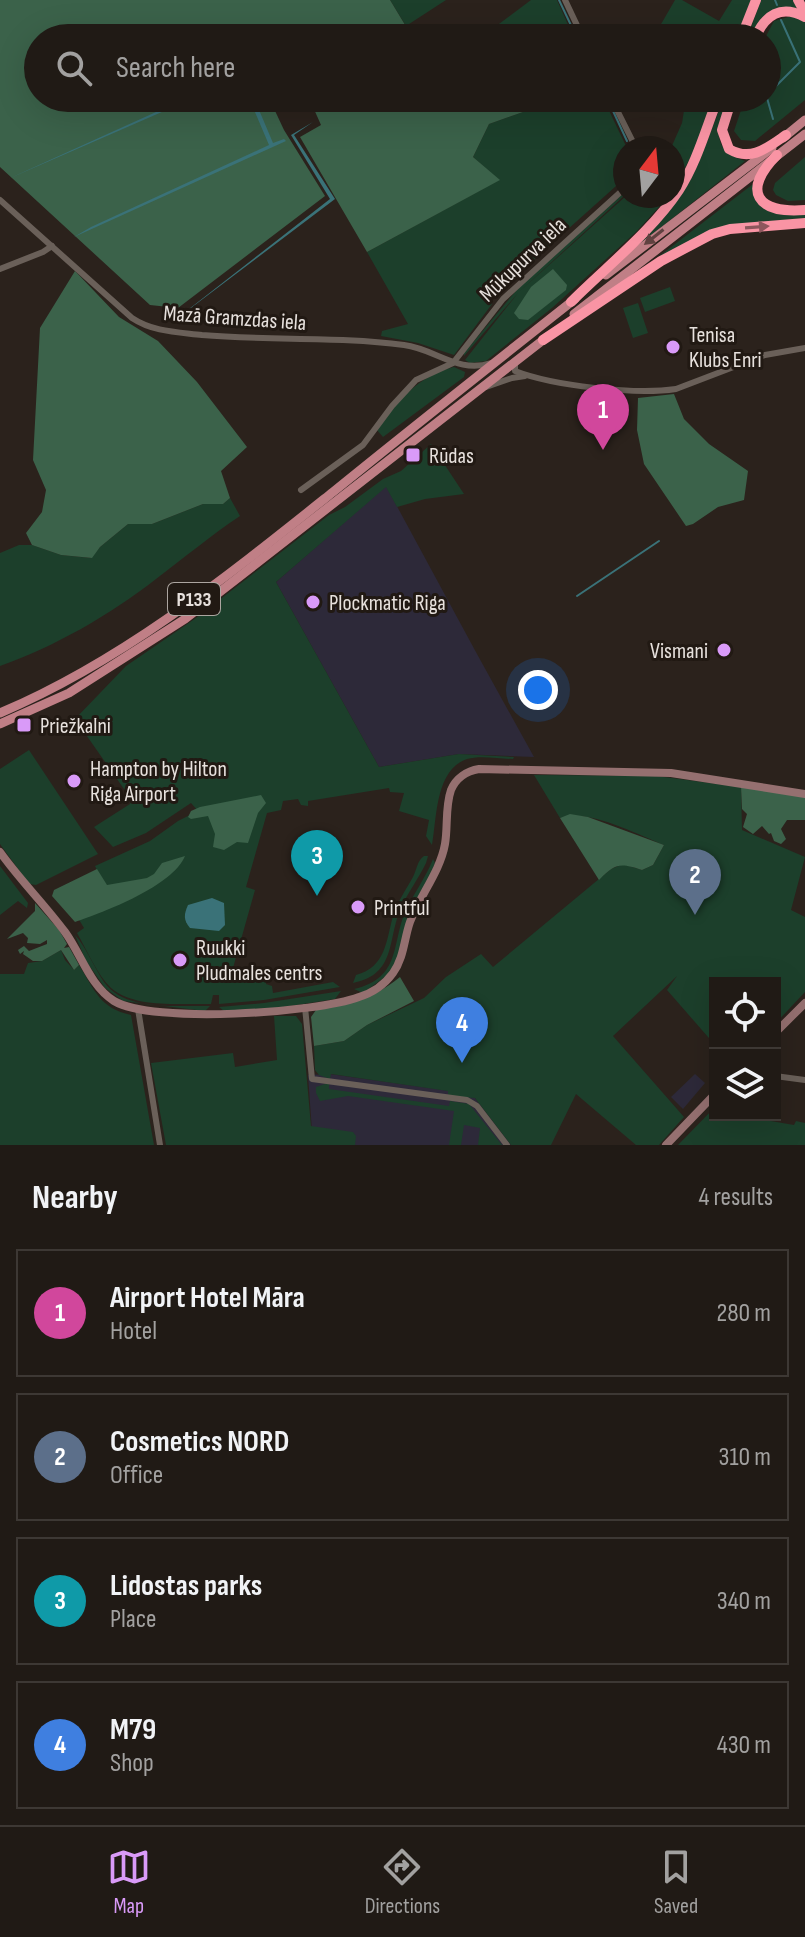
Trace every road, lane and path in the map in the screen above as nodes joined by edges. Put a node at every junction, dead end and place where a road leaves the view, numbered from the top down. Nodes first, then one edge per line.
1 (565, 0) edge
2 (756, 0) edge
3 (798, 0) edge
4 (805, 15) edge
5 (576, 24) edge
6 (747, 24) edge
7 (762, 24) edge
8 (618, 112) edge
9 (713, 112) edge
10 (728, 112) edge
11 (805, 120) edge
12 (805, 134) edge
13 (786, 135) junction
14 (630, 136) edge
15 (777, 155) junction
16 (613, 199) edge
17 (0, 200) edge
18 (805, 210) edge
19 (805, 223) edge
20 (52, 246) junction
21 (0, 269) edge
22 (571, 302) junction
23 (543, 340) junction
24 (805, 348) edge
25 (495, 361) junction
26 (453, 363) junction
27 (515, 363) junction
28 (463, 366) junction
29 (529, 376) junction
30 (466, 387) junction
31 (479, 390) junction
32 (301, 490) dead end
33 (0, 713) edge
34 (0, 724) edge
35 (805, 794) edge
36 (0, 852) edge
37 (805, 1003) edge
38 (305, 1007) junction
39 (138, 1009) junction
40 (781, 1027) edge
41 (781, 1077) edge
42 (805, 1080) edge
43 (709, 1100) edge
44 (160, 1145) edge
45 (507, 1145) edge
46 (666, 1145) edge

1 - 5 street
2 - 6 highway
3 - 4 highway
4 - 7 highway
8 - 14 street
9 - 22 highway
10 - 13 highway
11 - 13 main road, P133
12 - 15 main road, P133
13 -> 22 main road, P133
15 - 18 highway
15 - 23 main road, P133
16 - 26 street, Mūkupurva iela
17 - 20 street, Mazā Gramzdas iela
23 -> 19 highway
20 - 21 street
20 - 26 street, Mazā Gramzdas iela
22 - 25 main road, P133
23 - 27 main road, P133
24 - 29 street
25 - 28 street, Mazā Gramzdas iela
25 - 30 main road, P133
26 - 28 street, Mazā Gramzdas iela
26 - 32 street
27 - 29 street
27 - 31 main road, P133
28 - 30 street
29 - 31 street
30 - 33 main road, P133
31 - 34 main road, P133
35 - 38 street
36 - 39 street
37 - 40 street
38 - 39 street
38 - 45 street
39 - 44 street
41 - 42 street
43 - 46 street

